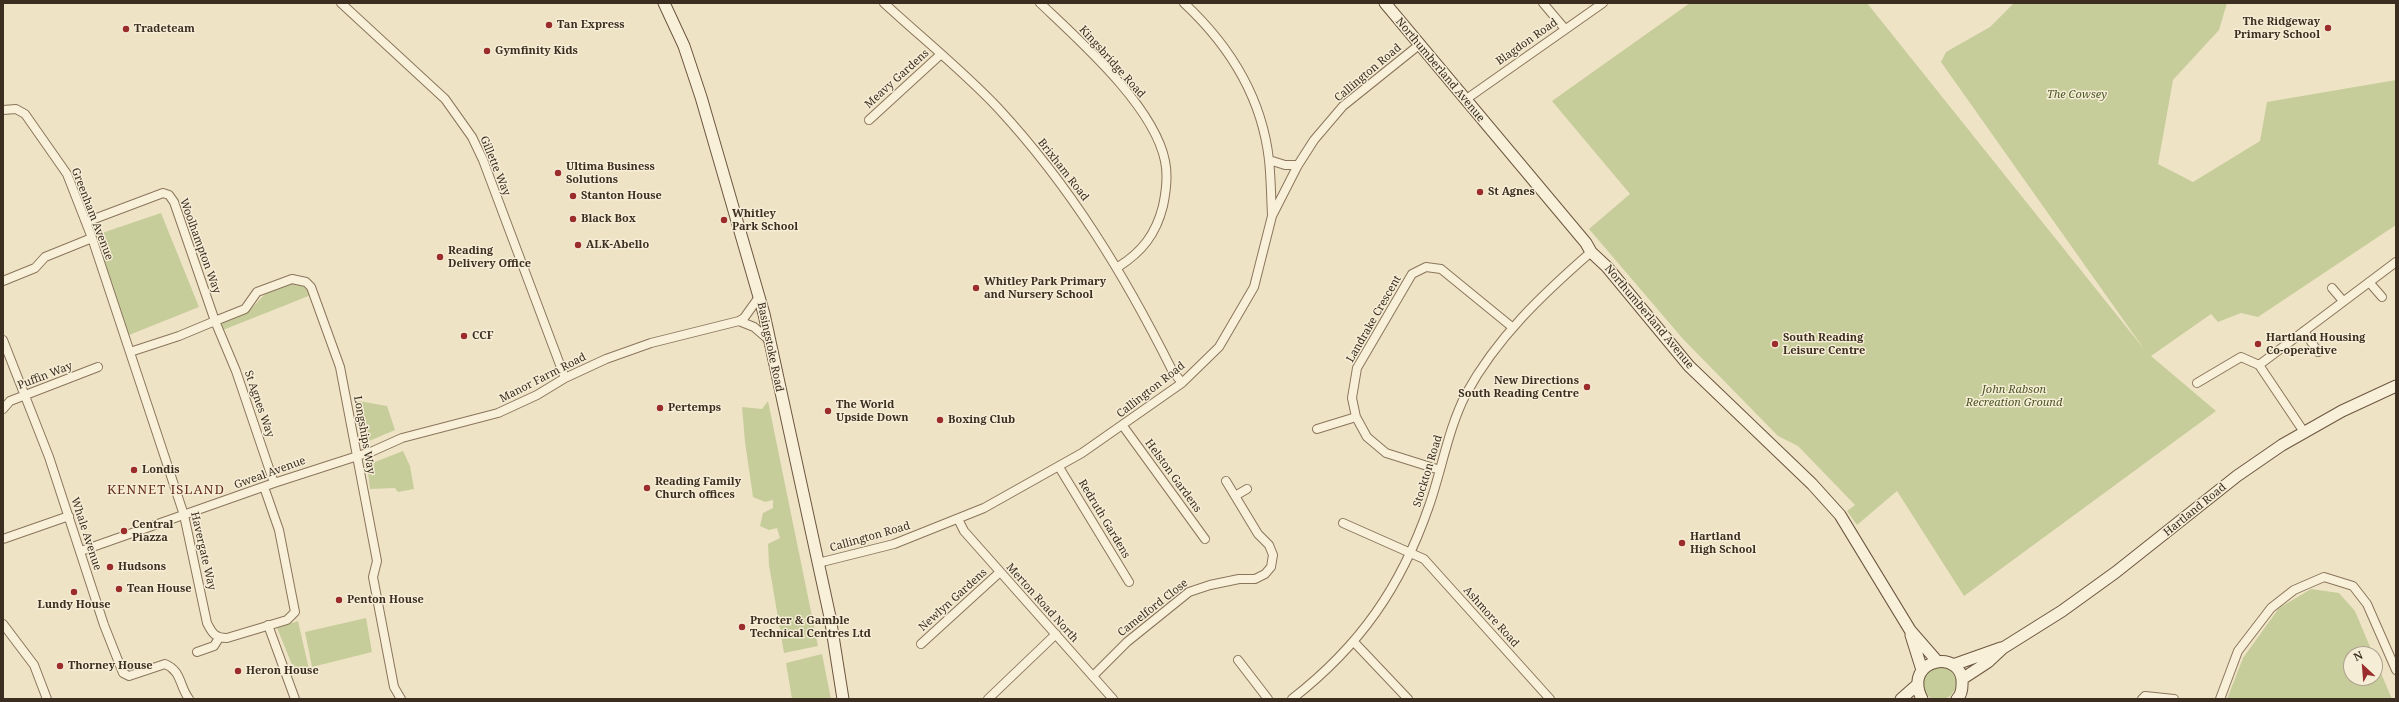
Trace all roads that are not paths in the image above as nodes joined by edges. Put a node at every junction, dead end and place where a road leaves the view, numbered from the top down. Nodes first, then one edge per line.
1 (341, 3) edge
2 (664, 3) edge
3 (884, 3) edge
4 (1040, 3) edge
5 (1184, 3) edge
6 (1385, 3) edge
7 (1543, 3) edge
8 (1603, 3) edge
9 (1565, 29) junction
10 (1419, 45) junction
11 (940, 55) junction
12 (1464, 100) junction
13 (3, 110) edge
14 (869, 120) dead end
15 (1269, 160) junction
16 (1298, 165) junction
17 (1272, 216) junction
18 (86, 222) junction
19 (92, 238) junction
20 (1591, 252) junction
21 (2396, 262) edge
22 (1118, 267) junction
23 (3, 281) edge
24 (2370, 282) junction
25 (2332, 288) dead end
26 (759, 297) junction
27 (2382, 297) dead end
28 (2343, 301) junction
29 (215, 321) junction
30 (739, 321) junction
31 (1512, 327) junction
32 (2304, 331) junction
33 (3, 340) edge
34 (769, 340) junction
35 (130, 352) junction
36 (2318, 352) dead end
37 (2259, 365) junction
38 (98, 367) dead end
39 (565, 378) junction
40 (1182, 383) junction
41 (2197, 383) dead end
42 (2396, 386) edge
43 (26, 395) junction
44 (3, 409) edge
45 (1356, 417) junction
46 (1123, 426) junction
47 (1317, 429) dead end
48 (2304, 432) junction
49 (358, 454) junction
50 (1059, 467) junction
51 (1440, 470) junction
52 (1226, 481) dead end
53 (274, 483) junction
54 (264, 487) junction
55 (1247, 489) dead end
56 (1235, 496) junction
57 (184, 515) junction
58 (69, 516) junction
59 (958, 519) junction
60 (1343, 523) dead end
61 (3, 539) edge
62 (1205, 539) dead end
63 (81, 551) junction
64 (1412, 554) junction
65 (818, 563) junction
66 (1000, 572) junction
67 (1129, 582) dead end
68 (3, 624) edge
69 (268, 625) junction
70 (1910, 630) junction
71 (1056, 634) junction
72 (219, 638) junction
73 (1354, 642) junction
74 (921, 644) dead end
75 (2003, 648) junction
76 (197, 652) dead end
77 (1238, 660) dead end
78 (1937, 661) junction
79 (1953, 664) junction
80 (1922, 670) junction
81 (2396, 670) edge
82 (1093, 676) junction
83 (1962, 679) junction
84 (1918, 684) junction
85 (48, 699) edge
86 (189, 699) edge
87 (294, 699) edge
88 (401, 699) edge
89 (843, 699) edge
90 (988, 699) edge
91 (1113, 699) edge
92 (1268, 699) edge
93 (1292, 699) edge
94 (1408, 699) edge
95 (1550, 699) edge
96 (1902, 699) edge
97 (1922, 699) edge
98 (1958, 699) edge
99 (2142, 699) edge
100 (2174, 699) edge
101 (2220, 699) edge

1 - 39 street, Gillette Way
2 - 26 street, Basingstoke Road
3 - 11 street, Brixham Road
4 - 22 street, Kingsbridge Road
5 - 15 street
6 - 10 street, Northumberland Avenue
7 - 9 street
8 - 9 street, Blagdon Road
9 - 12 street, Blagdon Road
10 - 12 street, Northumberland Avenue
10 - 16 street, Callington Road
11 - 14 street, Meavy Gardens
11 - 22 street, Brixham Road
12 - 20 street, Northumberland Avenue
13 - 18 street, Greenham Avenue
15 - 16 street
15 - 17 street
16 - 17 street, Callington Road
17 - 40 street, Callington Road
18 - 19 street, Greenham Avenue
18 - 29 street, Woolhampton Way
19 - 23 street
19 - 35 street, Greenham Avenue
20 - 31 street, Stockton Road
20 - 70 street, Northumberland Avenue
21 - 24 street
22 - 40 street, Brixham Road
24 - 27 street
24 - 28 street
25 - 28 street
26 - 30 street
26 - 34 street, Basingstoke Road
28 - 32 street
29 - 35 street
29 - 49 street, Longships Way
29 - 53 street, St Agnes Way
30 - 34 street
30 - 39 street, Manor Farm Road
31 - 45 street, Landrake Crescent
31 - 51 street, Stockton Road
32 - 36 street
32 - 37 street
33 - 43 street, Whale Avenue
34 - 65 street, Basingstoke Road
35 - 57 street, Havergate Way
37 - 41 street
37 - 48 street
38 - 43 street, Puffin Way
39 - 49 street, Manor Farm Road
40 - 46 street, Callington Road
42 - 48 street, Hartland Road
43 - 44 street, Puffin Way
43 - 58 street, Whale Avenue
45 - 47 street
45 - 51 street, Landrake Crescent
46 - 50 street, Callington Road
46 - 62 street, Helston Gardens
48 - 75 street, Hartland Road
49 - 53 street, Gweal Avenue
49 - 88 street, Longships Way
50 - 59 street, Callington Road
50 - 67 street, Redruth Gardens
51 - 64 street, Stockton Road
52 - 56 street, Camelford Close
53 - 54 street, Gweal Avenue
54 - 57 street, Gweal Avenue
54 - 69 street
55 - 56 street
56 - 82 street, Camelford Close
57 - 63 street, Gweal Avenue
57 - 72 street, Havergate Way
58 - 61 street
58 - 63 street, Whale Avenue
59 - 65 street, Callington Road
59 - 66 street, Merton Road North
60 - 64 street, Ashmore Road
63 - 86 street, Whale Avenue
64 - 73 street, Stockton Road
64 - 95 street, Ashmore Road
65 - 89 street, Basingstoke Road
66 - 71 street, Merton Road North
66 - 74 street, Newlyn Gardens
68 - 85 street
69 - 72 street
69 - 87 street
70 - 78 street, Northumberland Avenue
70 - 80 street, Northumberland Avenue
71 - 82 street, Merton Road North
71 - 90 street
72 - 76 street
73 - 93 street, Stockton Road
73 - 94 street
75 - 79 street, Hartland Road
75 - 83 street, Hartland Road
77 - 92 street
78 - 79 street
78 - 80 street
79 - 83 street
80 - 84 street
81 - 101 street
82 - 91 street, Merton Road North
83 - 98 street
84 - 96 street
84 - 97 street
99 - 100 street

